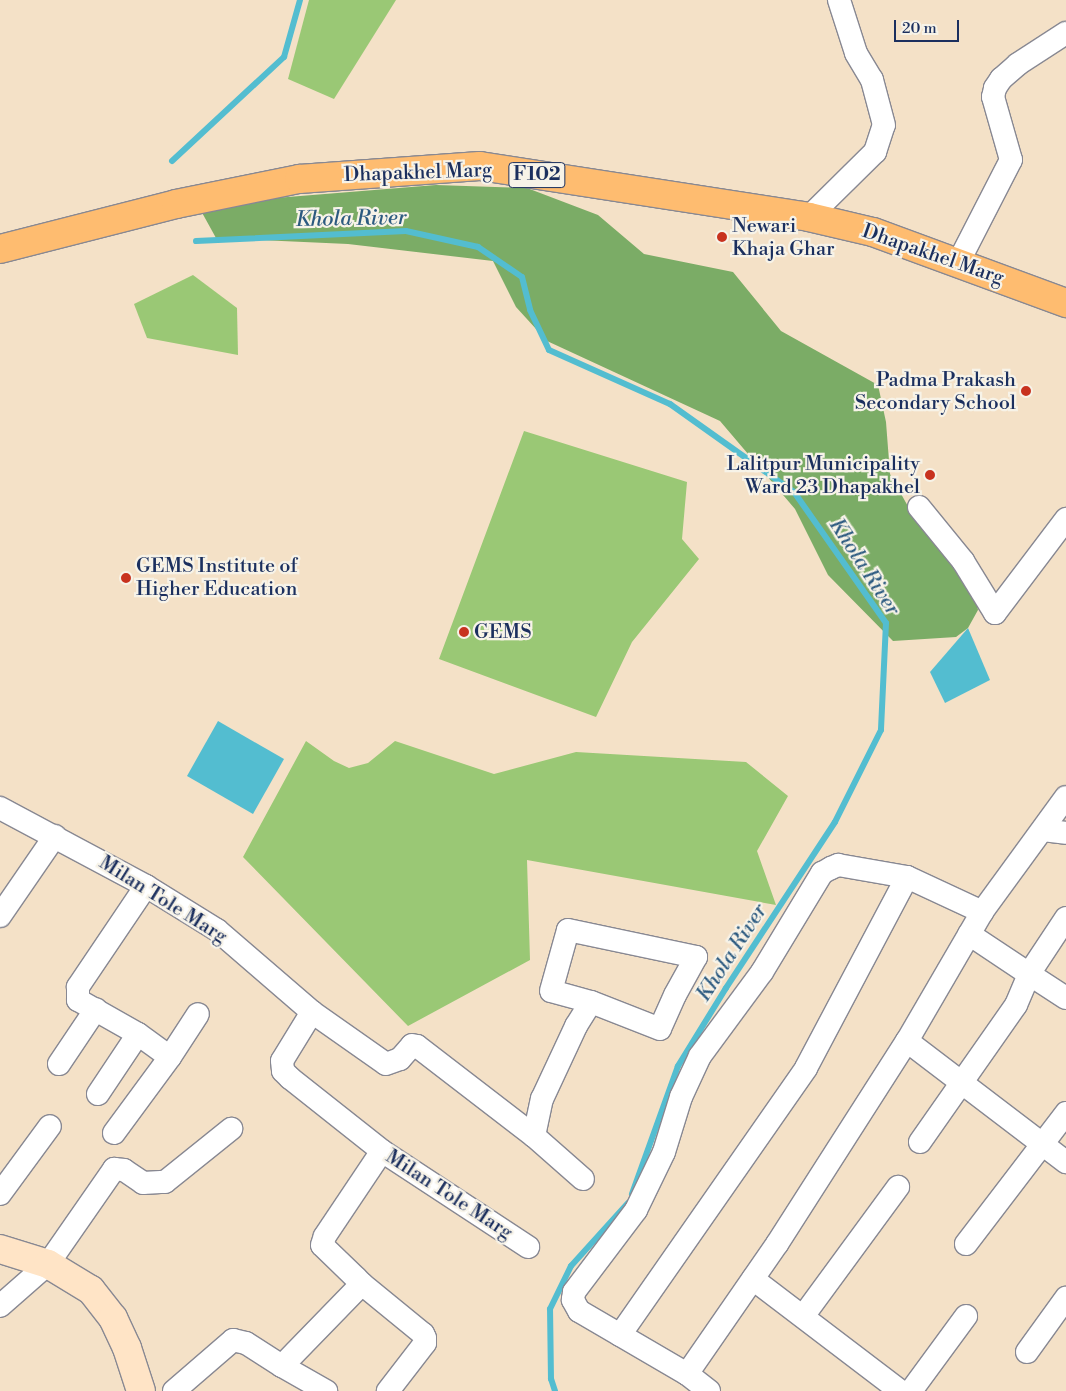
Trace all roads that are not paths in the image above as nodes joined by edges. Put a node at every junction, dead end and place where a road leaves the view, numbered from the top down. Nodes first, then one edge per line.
1 (839, 0) edge
2 (1066, 33) edge
3 (809, 217) junction
4 (0, 249) edge
5 (958, 264) junction
6 (1066, 303) edge
7 (919, 507) dead end
8 (1066, 519) edge
9 (1066, 797) edge
10 (0, 808) edge
11 (1043, 830) junction
12 (1066, 833) edge
13 (55, 836) junction
14 (907, 877) junction
15 (146, 886) junction
16 (982, 912) junction
17 (0, 916) edge
18 (1066, 918) edge
19 (969, 934) junction
20 (1029, 974) junction
21 (1066, 998) edge
22 (591, 1002) junction
23 (96, 1009) junction
24 (312, 1012) junction
25 (198, 1014) dead end
26 (138, 1034) junction
27 (906, 1041) junction
28 (170, 1057) junction
29 (59, 1064) dead end
30 (962, 1082) junction
31 (98, 1094) dead end
32 (1066, 1113) edge
33 (50, 1126) dead end
34 (231, 1129) dead end
35 (114, 1133) dead end
36 (534, 1136) junction
37 (920, 1142) dead end
38 (1042, 1146) junction
39 (382, 1151) junction
40 (1066, 1162) edge
41 (583, 1179) dead end
42 (898, 1187) dead end
43 (0, 1194) edge
44 (966, 1244) dead end
45 (528, 1247) dead end
46 (0, 1250) edge
47 (48, 1264) junction
48 (753, 1278) junction
49 (362, 1284) junction
50 (1066, 1298) edge
51 (0, 1306) edge
52 (804, 1316) junction
53 (966, 1316) dead end
54 (620, 1335) junction
55 (1026, 1352) dead end
56 (282, 1366) junction
57 (687, 1374) junction
58 (141, 1391) edge
59 (174, 1391) edge
60 (326, 1391) edge
61 (388, 1391) edge
62 (709, 1391) edge
63 (900, 1391) edge
64 (911, 1391) edge

1 - 3 street
2 - 5 street
3 - 4 main road, Dhapakhel Marg / F102
3 - 5 main road, Dhapakhel Marg / F102
5 - 6 main road, Dhapakhel Marg / F102
7 - 8 street
9 - 11 street
10 - 13 street, Milan Tole Marg
11 - 12 street
11 - 16 street
13 - 15 street, Milan Tole Marg
13 - 17 street
14 - 16 street
14 - 54 street
14 - 54 street
15 - 23 street
15 - 24 street, Milan Tole Marg
16 - 19 street
18 - 20 street
19 - 20 street
19 - 27 street
20 - 21 street
20 - 30 street
22 - 22 street
22 - 36 street
23 - 26 street
23 - 29 street
24 - 36 street, Milan Tole Marg
24 - 39 street, Milan Tole Marg
25 - 28 street
26 - 28 street
26 - 31 street
27 - 30 street
27 - 48 street
28 - 35 street
30 - 37 street
30 - 38 street
32 - 38 street
33 - 43 street
34 - 47 street
36 - 41 street
38 - 40 street
38 - 44 street
39 - 45 street, Milan Tole Marg
39 - 49 street
42 - 52 street
46 - 47 main road
47 - 51 street
47 - 58 main road
48 - 52 street
48 - 57 street
49 - 56 street
49 - 61 street
50 - 55 street
52 - 63 street
53 - 64 street
54 - 57 street
56 - 59 street
56 - 60 street
57 - 62 street

